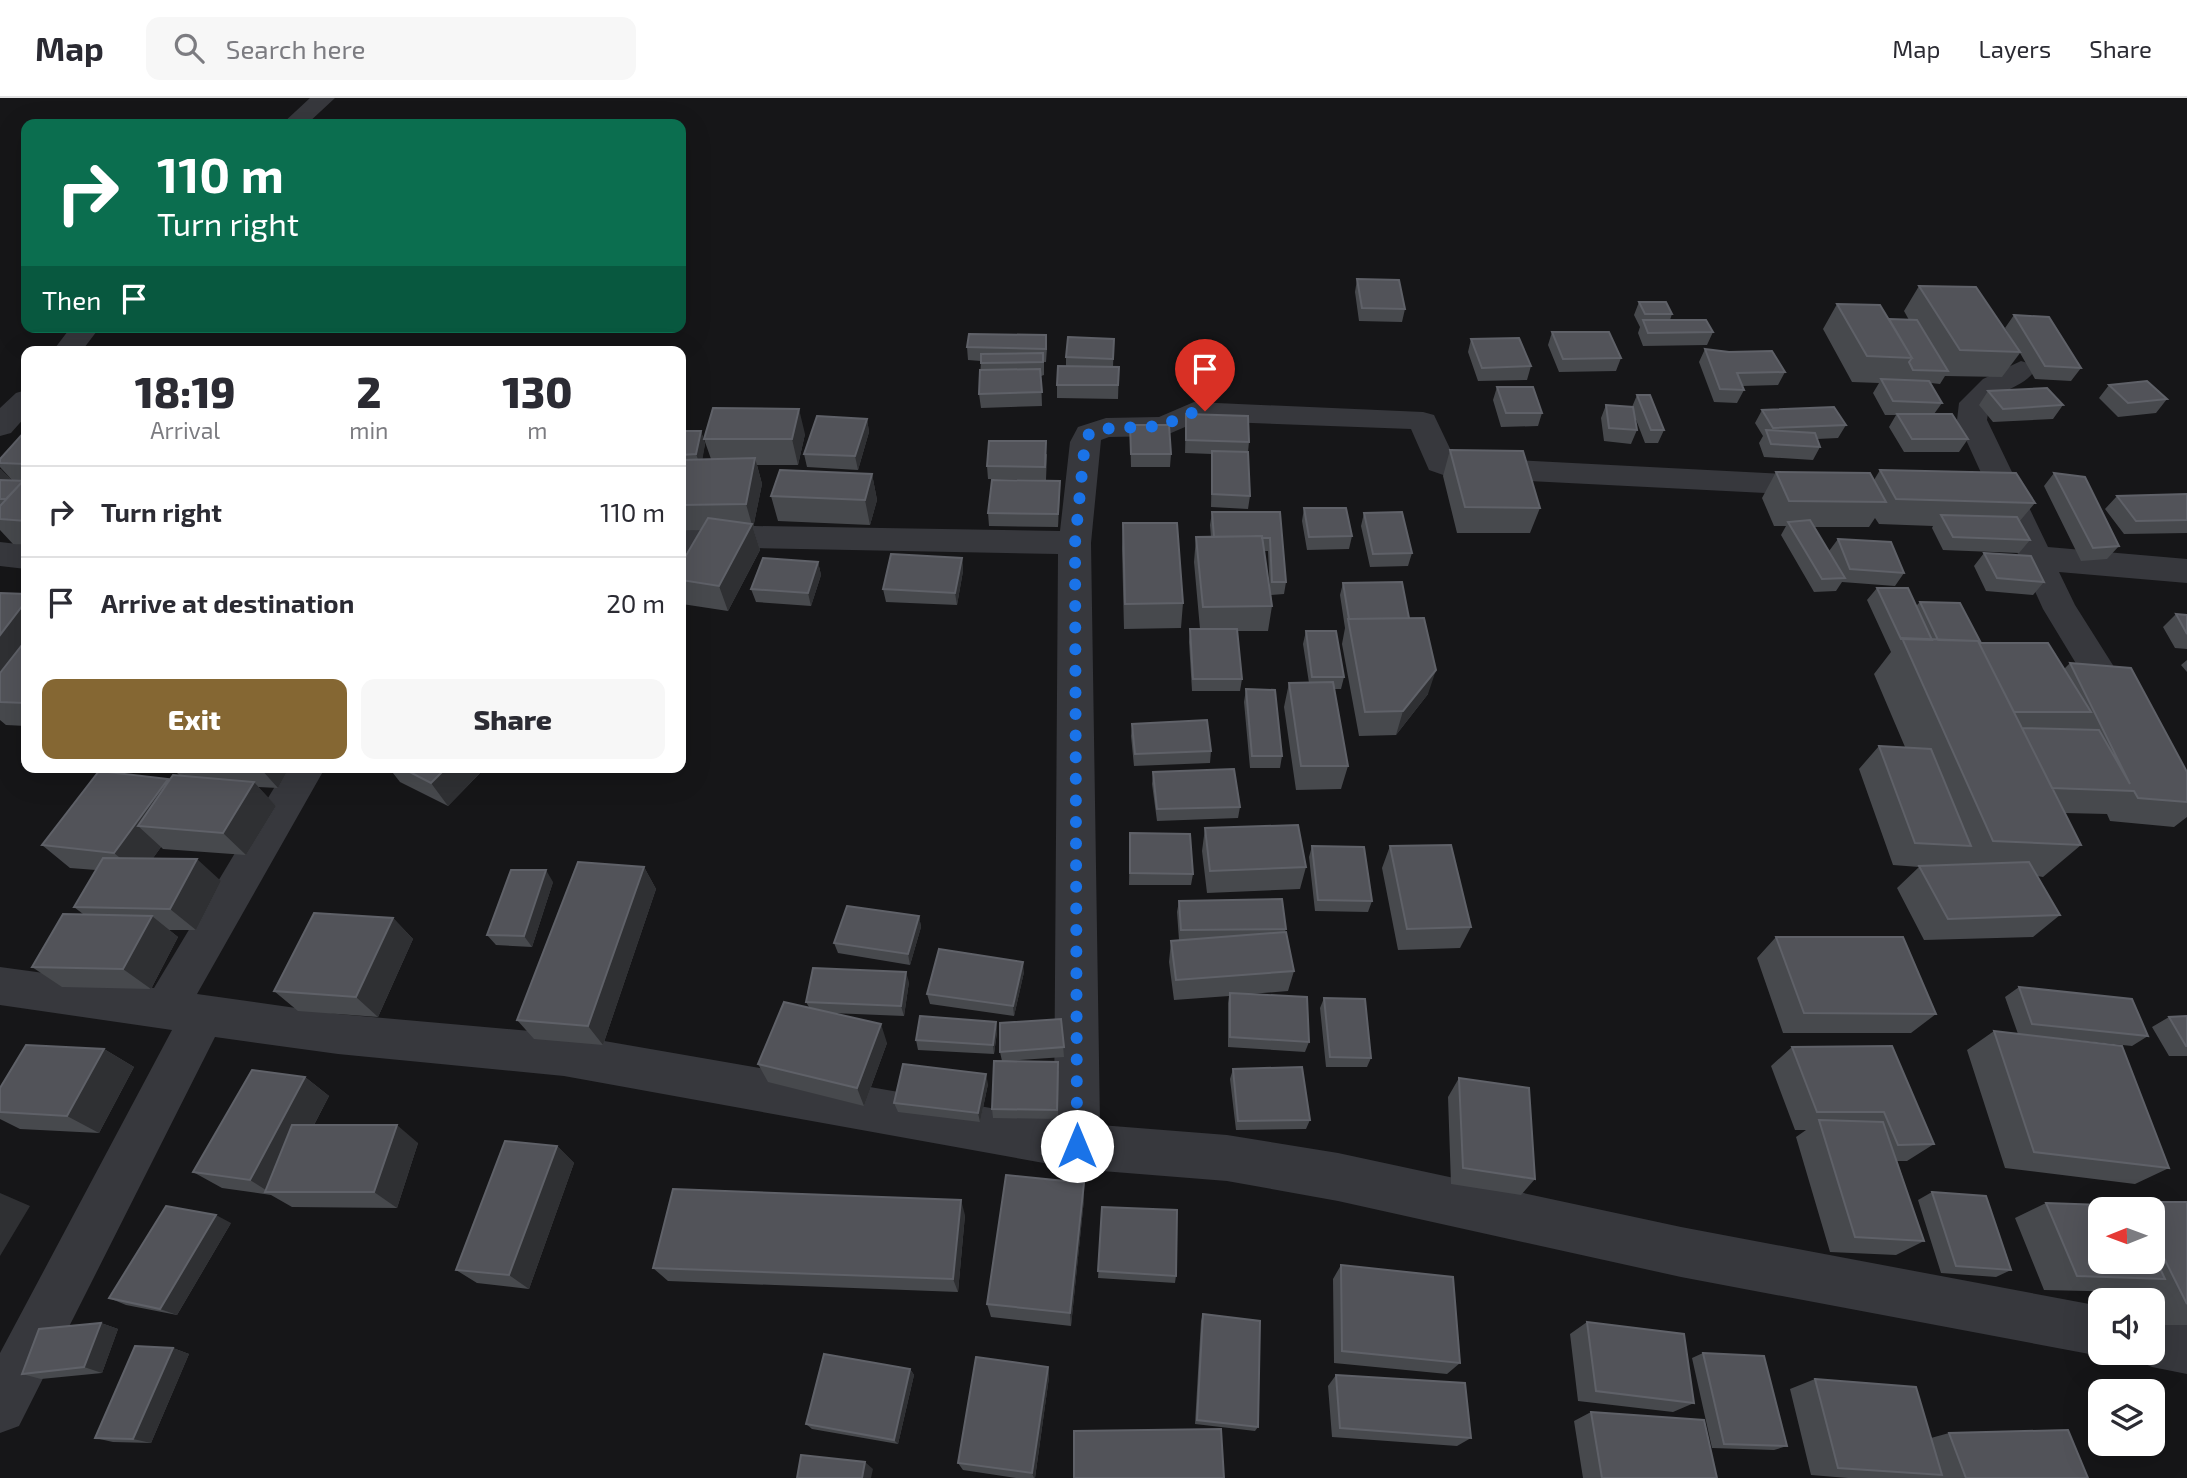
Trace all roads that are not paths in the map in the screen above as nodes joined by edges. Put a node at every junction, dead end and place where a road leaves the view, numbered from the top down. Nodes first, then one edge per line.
1 (324, 98) edge
2 (299, 119) edge
3 (2021, 370) dead end
4 (21, 404) edge
5 (0, 426) edge
6 (1854, 487) edge
7 (686, 542) edge
8 (1075, 543) junction
9 (0, 554) edge
10 (21, 556) edge
11 (2036, 558) junction
12 (2187, 572) edge
13 (2136, 730) edge
14 (303, 773) edge
15 (0, 986) edge
16 (184, 1011) junction
17 (1077, 1146) junction
18 (2088, 1329) edge
19 (2165, 1344) edge
20 (2187, 1348) edge
21 (0, 1407) edge

1 - 2 street
3 - 11 street
4 - 5 street
6 - 8 street
7 - 8 street
8 - 17 street
9 - 10 street
11 - 12 street
11 - 13 street
14 - 16 street
15 - 16 street
16 - 17 street
16 - 21 street
17 - 18 street
19 - 20 street

